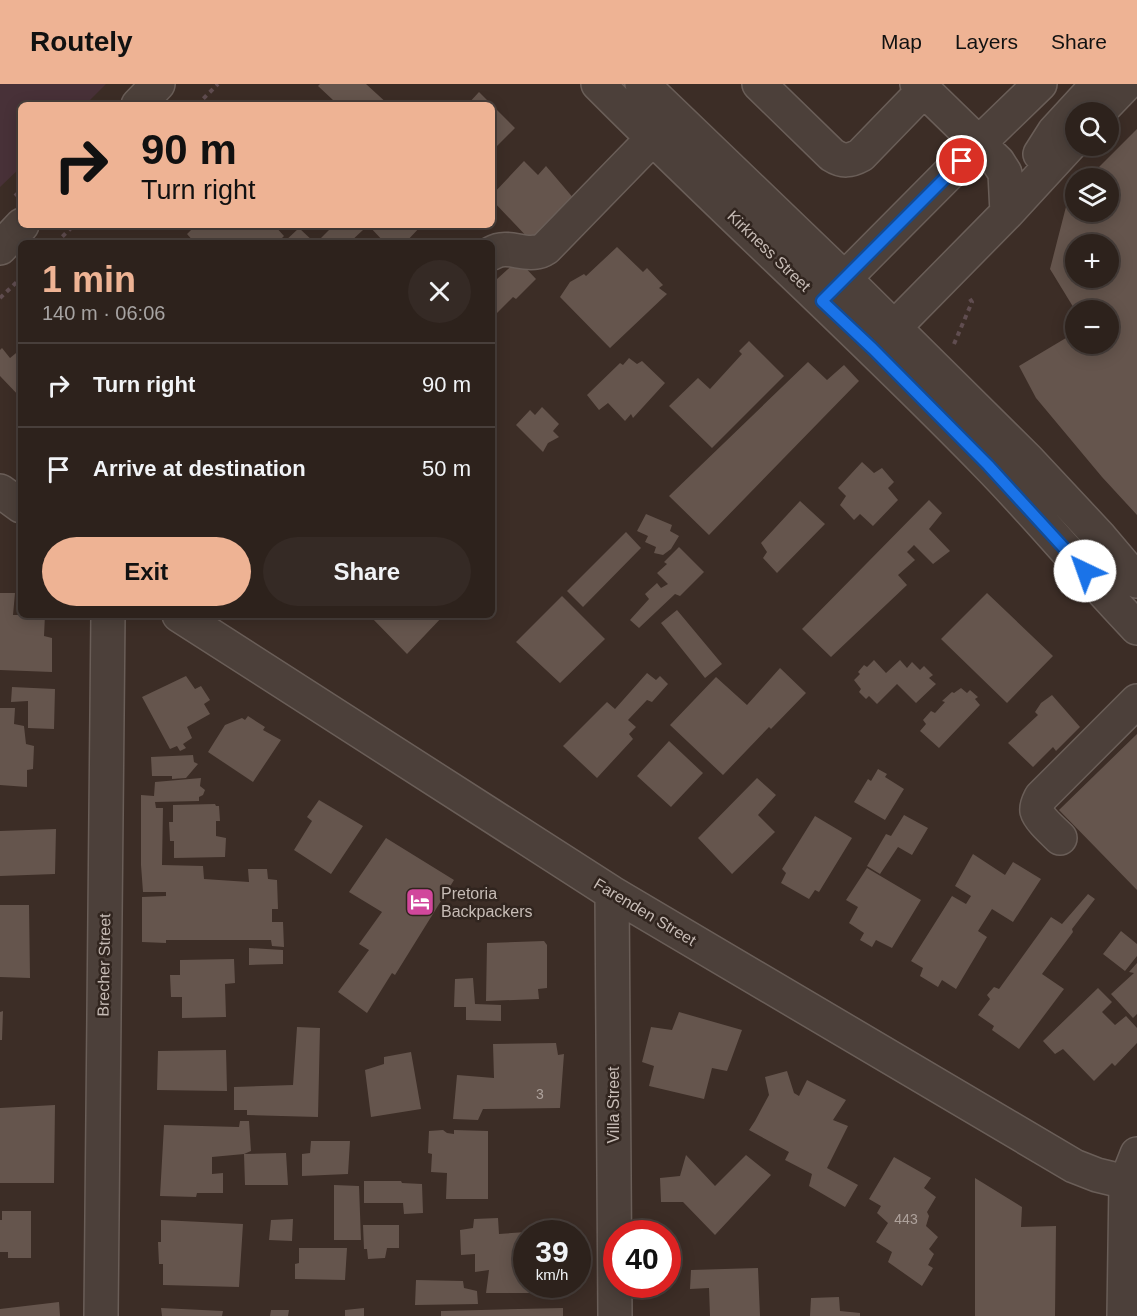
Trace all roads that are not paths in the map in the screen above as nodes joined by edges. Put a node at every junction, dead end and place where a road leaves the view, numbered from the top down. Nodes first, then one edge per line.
1 (158, 84) edge
2 (598, 84) edge
3 (642, 84) edge
4 (759, 84) edge
5 (1040, 84) edge
6 (1076, 84) edge
7 (1098, 84) edge
8 (1126, 84) edge
9 (921, 87) edge
10 (141, 102) edge
11 (1109, 102) edge
12 (652, 139) junction
13 (983, 139) junction
14 (1065, 150) edge
15 (1036, 181) junction
16 (1007, 213) junction
17 (19, 228) edge
18 (0, 248) edge
19 (495, 251) edge
20 (844, 278) junction
21 (822, 301) junction
22 (884, 338) junction
23 (0, 491) edge
24 (18, 504) edge
25 (1137, 581) edge
26 (1125, 611) edge
27 (108, 618) edge
28 (184, 618) edge
29 (1137, 628) edge
30 (1137, 701) edge
31 (1060, 838) dead end
32 (612, 893) junction
33 (1132, 1168) edge
34 (101, 1316) edge
35 (615, 1316) edge
36 (1124, 1316) edge

1 - 10 street
2 - 12 street, Kirkness Street
3 - 20 street, Kirkness Street
4 - 9 street
5 - 13 street
6 - 13 street
7 - 15 street
8 - 11 street
9 - 13 street
12 - 19 street
12 - 21 street, Kirkness Street
13 - 16 street
13 - 20 street
14 - 15 street
15 - 16 street
16 - 22 street
17 - 18 street
20 - 21 street
20 - 22 street, Kirkness Street
21 - 22 street, Kirkness Street
22 - 25 street, Kirkness Street
22 - 26 street, Kirkness Street
23 - 24 street
26 - 29 street, Kirkness Street
27 - 34 street, Brecher Street
28 - 32 street, Farenden Street
30 - 31 street
32 - 33 street, Farenden Street
32 - 35 street, Villa Street
33 - 36 street

